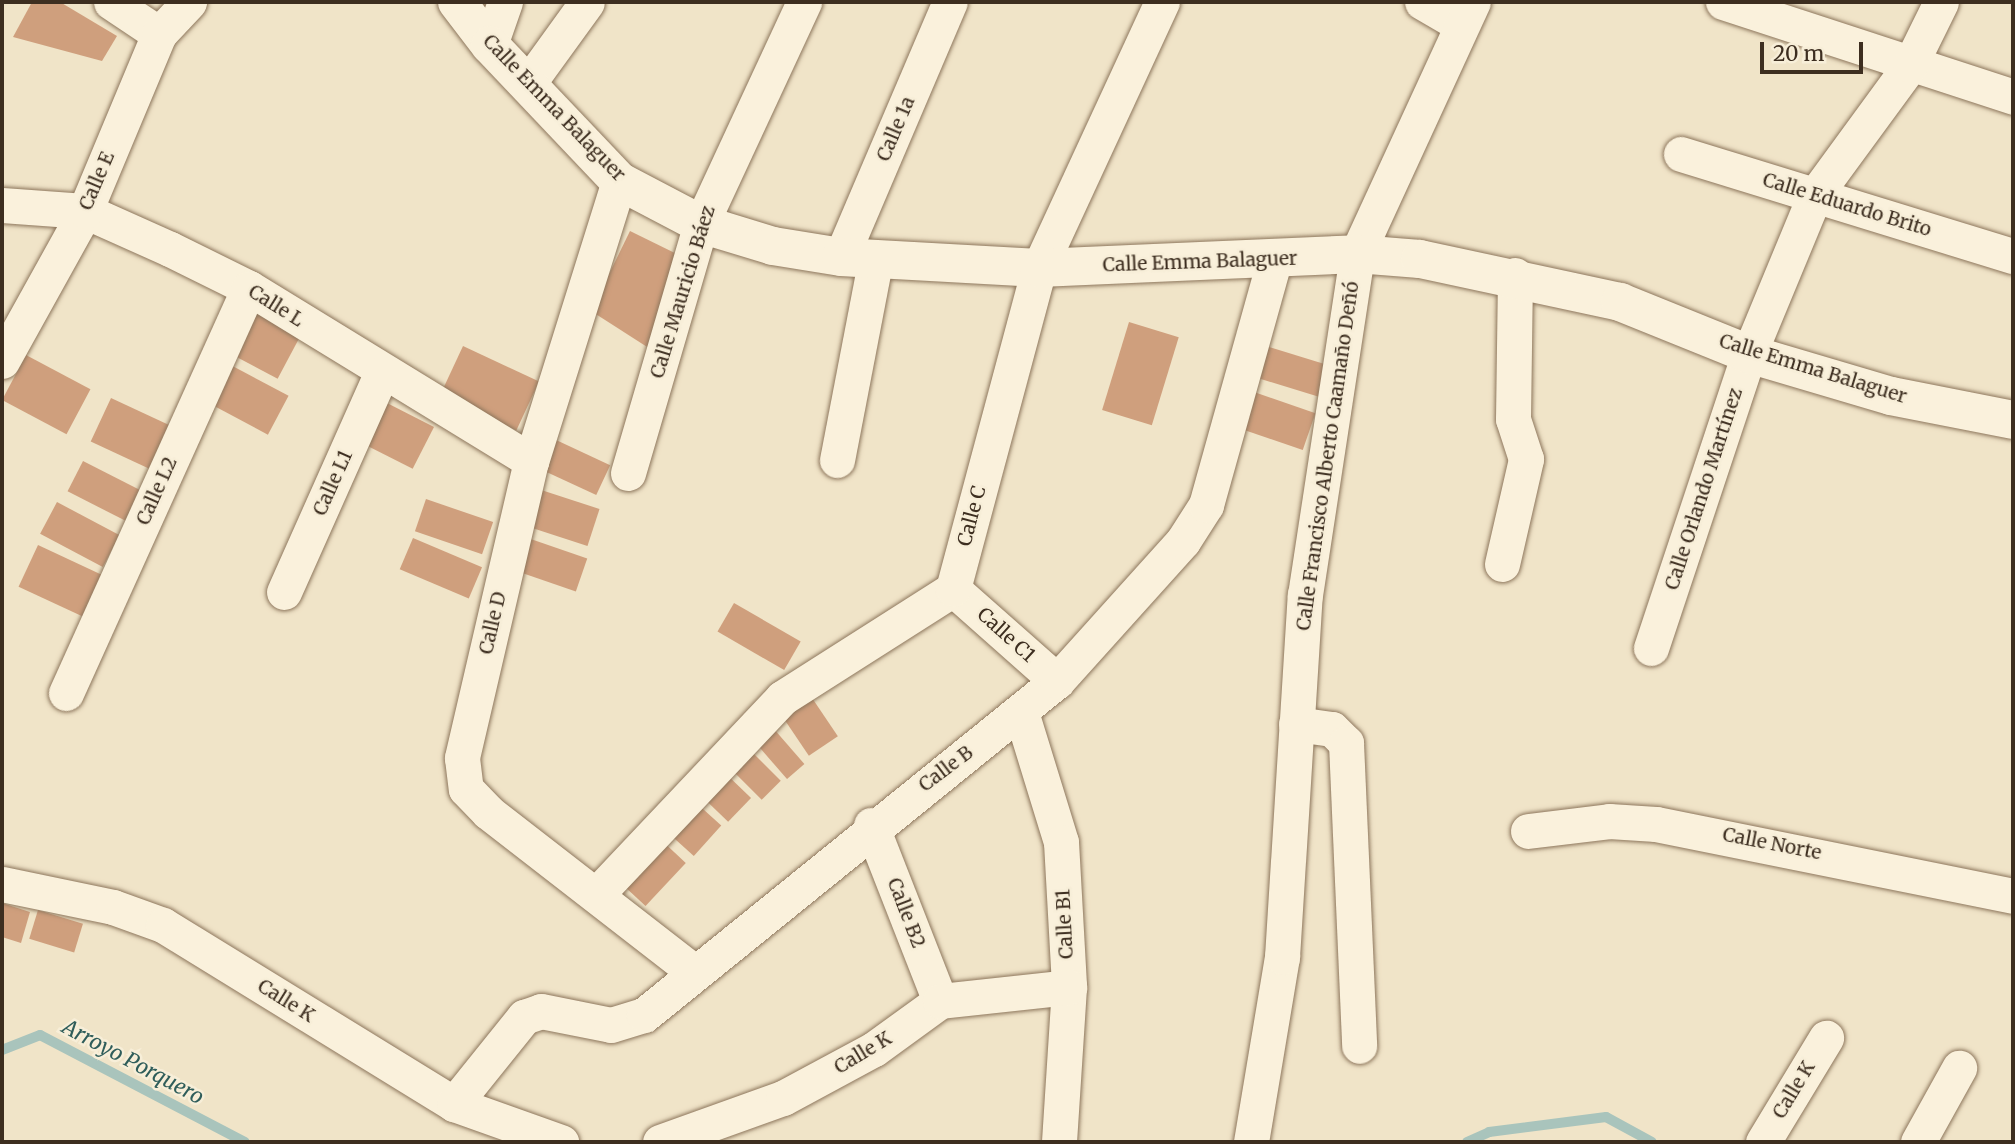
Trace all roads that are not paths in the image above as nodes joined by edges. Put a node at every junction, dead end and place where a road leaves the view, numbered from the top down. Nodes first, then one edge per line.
1 (111, 2) edge
2 (189, 2) edge
3 (457, 2) edge
4 (505, 2) edge
5 (587, 2) edge
6 (804, 2) edge
7 (950, 2) edge
8 (1162, 2) edge
9 (1422, 2) edge
10 (1723, 2) edge
11 (1941, 2) edge
12 (1467, 13) edge
13 (159, 34) junction
14 (490, 45) junction
15 (1910, 65) junction
16 (527, 85) junction
17 (2013, 97) edge
18 (1681, 154) dead end
19 (620, 181) junction
20 (1815, 195) junction
21 (2, 205) edge
22 (85, 211) junction
23 (701, 224) junction
24 (1357, 254) junction
25 (2013, 256) edge
26 (859, 257) junction
27 (1274, 261) junction
28 (1039, 268) junction
29 (1515, 275) junction
30 (248, 288) junction
31 (1749, 354) junction
32 (2, 361) edge
33 (381, 374) junction
34 (2013, 420) edge
35 (837, 460) dead end
36 (531, 461) junction
37 (628, 473) dead end
38 (1502, 564) dead end
39 (953, 589) junction
40 (284, 592) dead end
41 (1650, 648) dead end
42 (1058, 681) junction
43 (66, 693) dead end
44 (1021, 712) junction
45 (1296, 724) junction
46 (871, 825) junction
47 (1528, 831) dead end
48 (2, 884) edge
49 (596, 895) junction
50 (2013, 896) edge
51 (692, 971) junction
52 (1069, 987) junction
53 (940, 1001) junction
54 (1826, 1038) dead end
55 (1359, 1046) dead end
56 (1959, 1068) dead end
57 (454, 1104) junction
58 (562, 1142) edge
59 (660, 1142) edge
60 (1059, 1142) edge
61 (1251, 1142) edge
62 (1763, 1142) edge
63 (1918, 1142) edge

1 - 13 street
2 - 13 street, Calle E
3 - 14 street, Calle Emma Balaguer
4 - 14 street
5 - 16 street
6 - 23 street, Calle Mauricio Báez
7 - 26 street, Calle 1a
8 - 28 street, Calle C
9 - 12 street
10 - 15 street
11 - 15 street, Calle Orlando Martínez
12 - 24 street, Calle Francisco Alberto Caamaño Deñó
13 - 22 street, Calle E
14 - 16 street, Calle Emma Balaguer
15 - 17 street
15 - 20 street, Calle Orlando Martínez
16 - 19 street, Calle Emma Balaguer
18 - 20 street, Calle Eduardo Brito
19 - 23 street, Calle Emma Balaguer
19 - 36 street, Calle D
20 - 25 street, Calle Eduardo Brito
20 - 31 street, Calle Orlando Martínez
21 - 22 street, Calle L
22 - 30 street, Calle L
22 - 32 street, Calle E
23 - 26 street, Calle Emma Balaguer
23 - 37 street, Calle Mauricio Báez
24 - 27 street, Calle Emma Balaguer
24 - 29 street, Calle Emma Balaguer
24 - 45 street, Calle Francisco Alberto Caamaño Deñó
26 - 28 street, Calle Emma Balaguer
26 - 35 street, Calle 1a
27 - 28 street, Calle Emma Balaguer
27 - 42 street, Calle B
28 - 39 street, Calle C
29 - 31 street, Calle Emma Balaguer
29 - 38 street
30 - 33 street, Calle L
30 - 43 street, Calle L2
31 - 34 street, Calle Emma Balaguer
31 - 41 street, Calle Orlando Martínez
33 - 36 street, Calle L
33 - 40 street, Calle L1
36 - 49 street, Calle D
39 - 42 street, Calle C1
39 - 49 street
42 - 44 street, Calle B
44 - 46 street, Calle B
44 - 52 street, Calle B1
45 - 55 street
45 - 61 street, Calle Francisco Alberto Caamaño Deñó
46 - 51 street, Calle B
46 - 53 street, Calle B2
47 - 50 street, Calle Norte
48 - 57 street, Calle K
49 - 51 street, Calle D
51 - 57 street, Calle B
52 - 53 street, Calle K
52 - 60 street, Calle B1
53 - 59 street, Calle K
54 - 62 street, Calle K
56 - 63 street
57 - 58 street, Calle K

